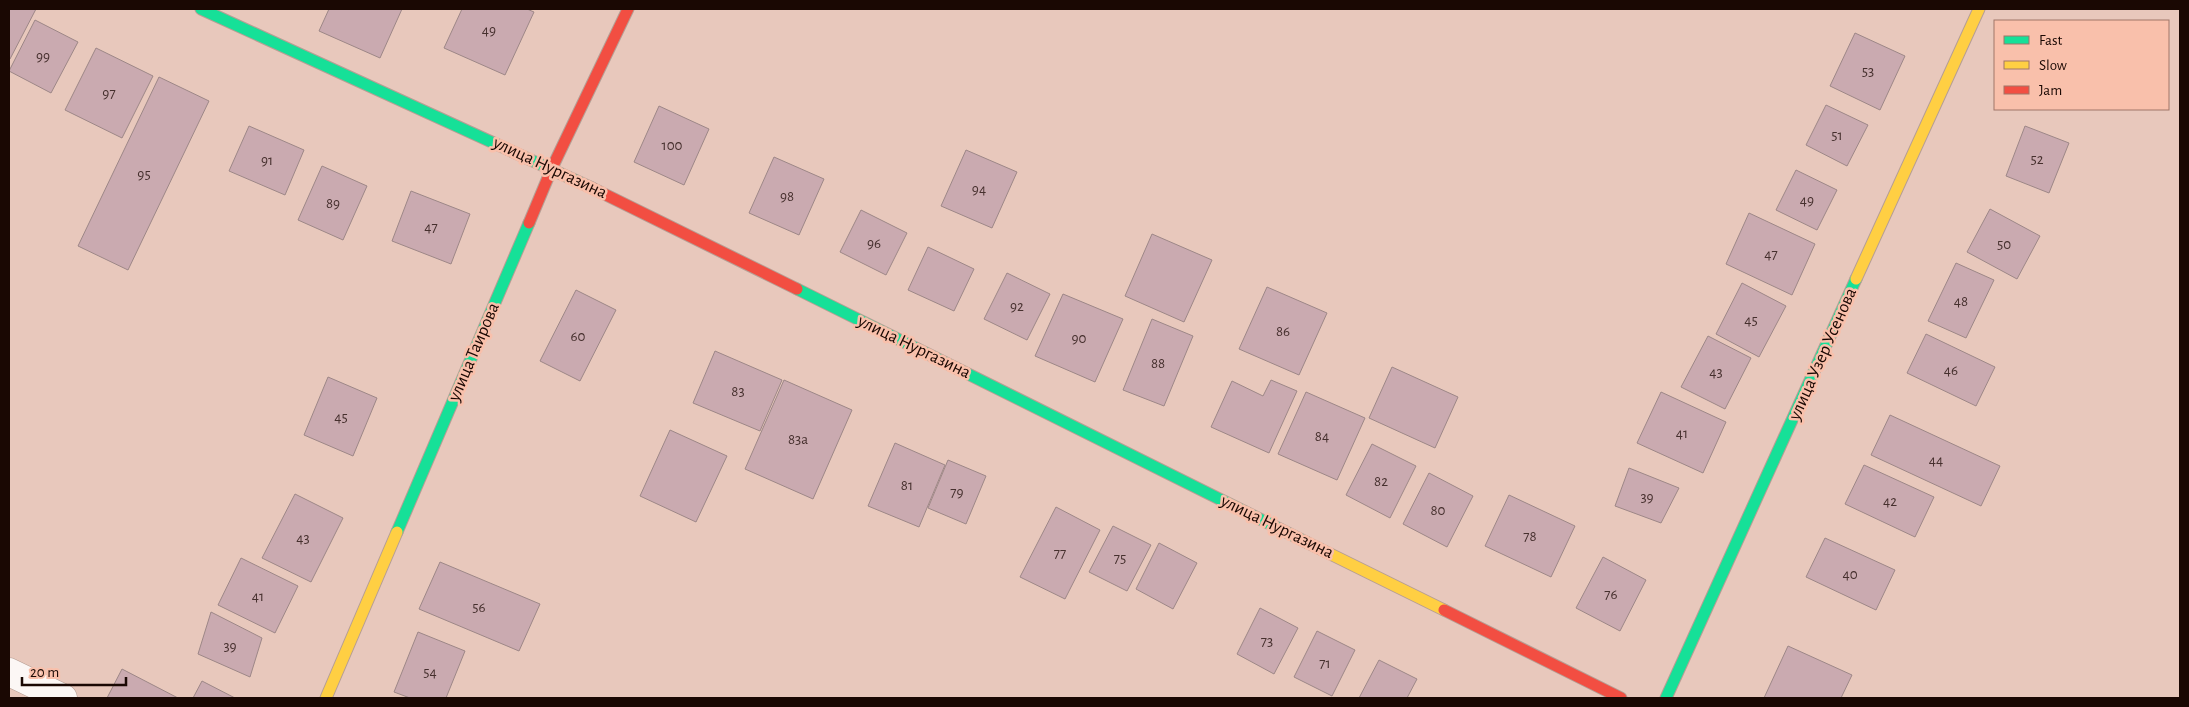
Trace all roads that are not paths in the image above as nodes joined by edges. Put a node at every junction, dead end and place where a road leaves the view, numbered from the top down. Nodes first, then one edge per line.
1 (201, 9) edge
2 (628, 9) edge
3 (1979, 9) edge
4 (552, 168) junction
5 (9, 672) edge
6 (63, 698) edge
7 (326, 698) edge
8 (1621, 698) edge
9 (1666, 698) edge

1 - 4 street, улица Нургазина
2 - 4 street, улица Таирова
3 - 9 street, улица Узер Усенова
4 - 7 street, улица Таирова
4 - 8 street, улица Нургазина
5 - 6 street

